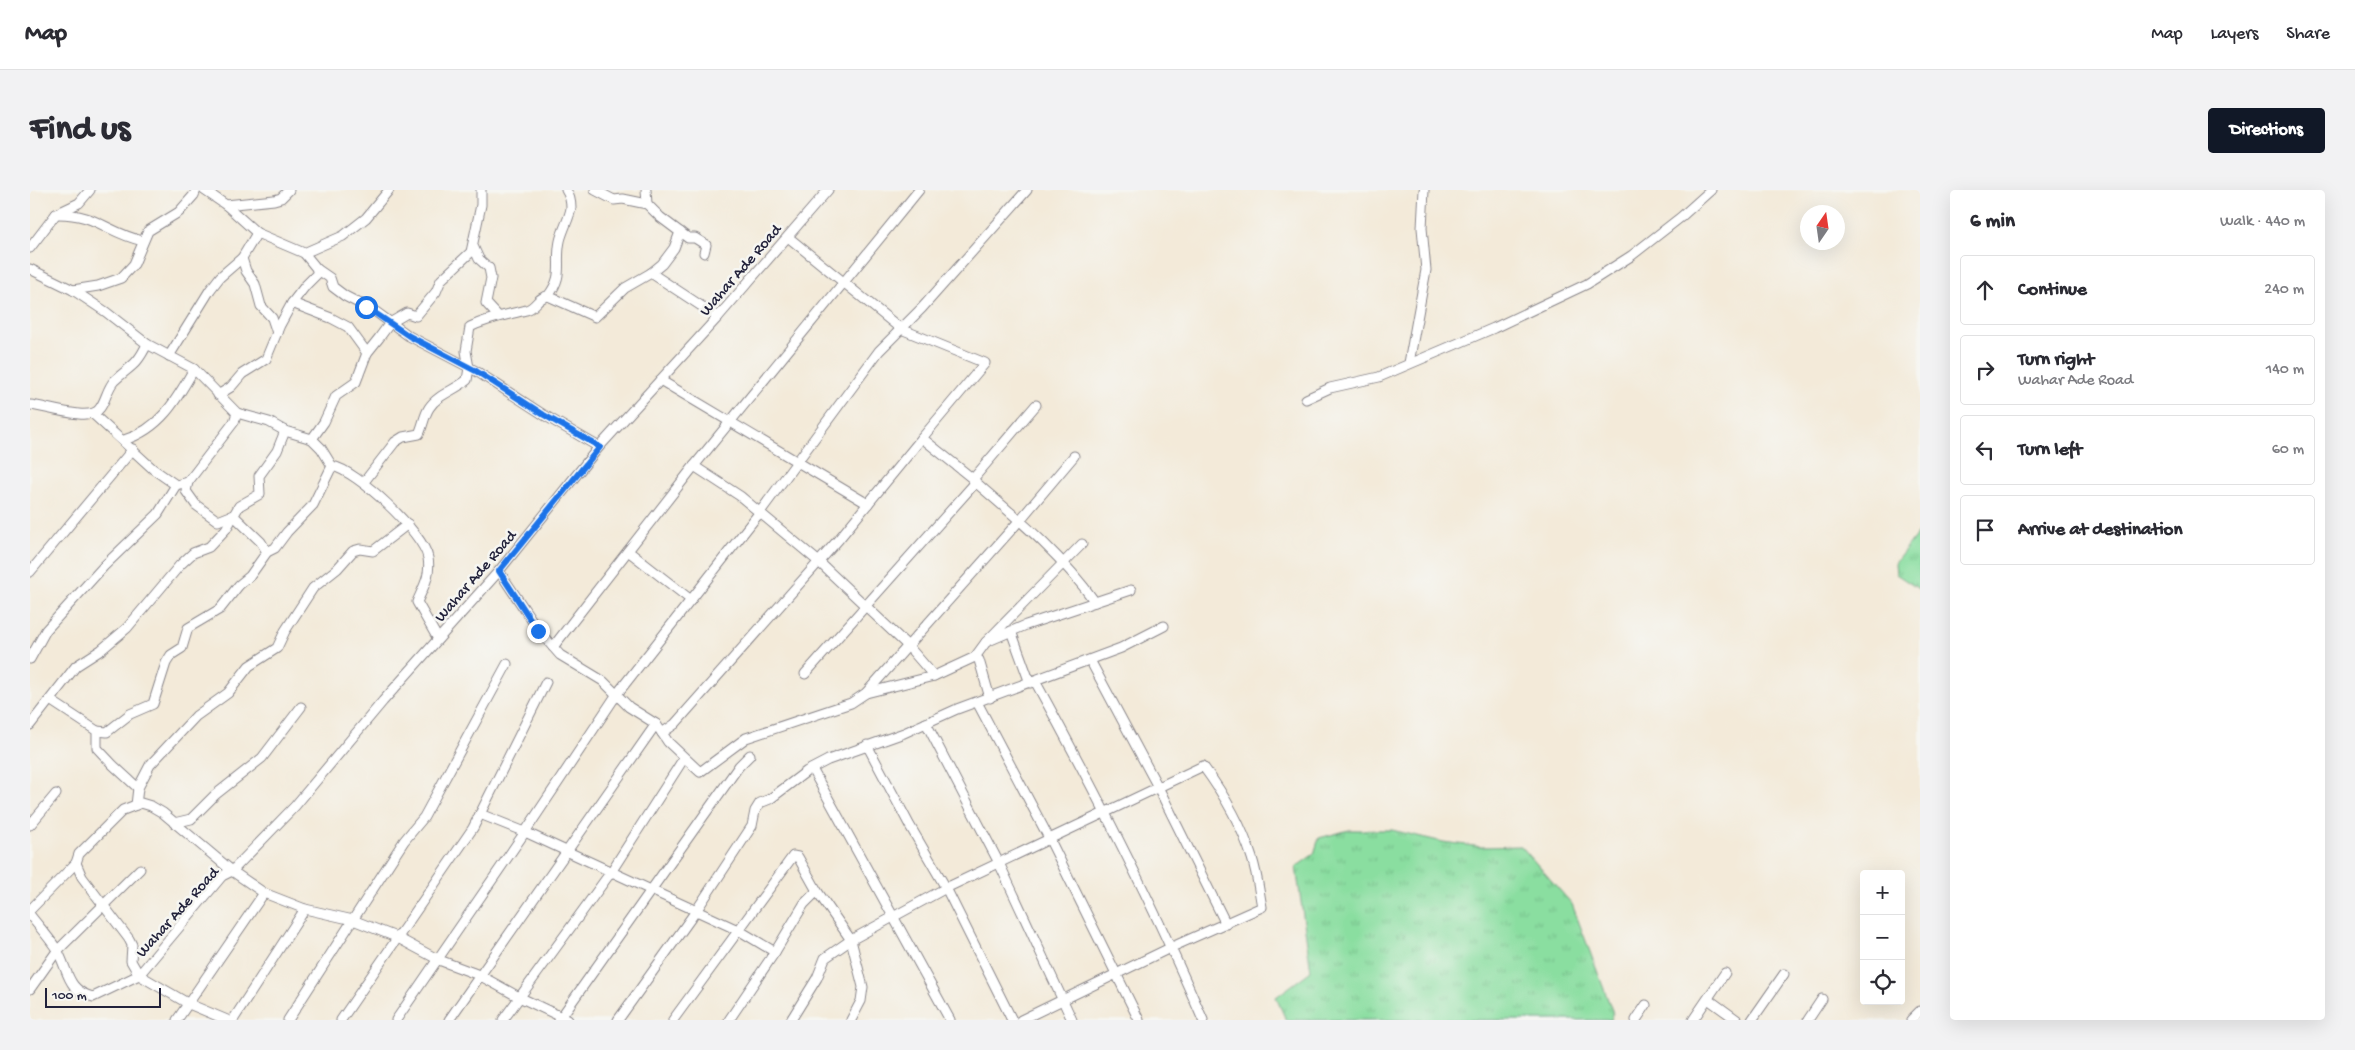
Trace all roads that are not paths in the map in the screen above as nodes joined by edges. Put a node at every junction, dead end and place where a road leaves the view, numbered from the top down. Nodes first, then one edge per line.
1 (90, 190) edge
2 (196, 190) edge
3 (204, 190) edge
4 (289, 190) edge
5 (389, 190) edge
6 (480, 190) edge
7 (566, 190) edge
8 (594, 190) edge
9 (646, 190) edge
10 (828, 190) edge
11 (919, 190) edge
12 (1027, 190) edge
13 (1424, 190) edge
14 (1711, 190) edge
15 (647, 204) junction
16 (226, 206) junction
17 (56, 214) junction
18 (680, 232) junction
19 (257, 233) junction
20 (788, 237) junction
21 (143, 242) junction
22 (473, 246) junction
23 (30, 248) edge
24 (304, 253) junction
25 (704, 253) dead end
26 (242, 258) junction
27 (30, 269) edge
28 (318, 269) junction
29 (651, 273) junction
30 (843, 284) junction
31 (73, 290) junction
32 (548, 296) junction
33 (292, 303) junction
34 (498, 316) junction
35 (718, 317) junction
36 (390, 323) junction
37 (901, 329) junction
38 (277, 333) junction
39 (146, 344) junction
40 (367, 353) junction
41 (169, 356) junction
42 (1409, 363) junction
43 (469, 368) junction
44 (194, 369) junction
45 (660, 380) junction
46 (218, 395) junction
47 (1306, 399) dead end
48 (30, 405) edge
49 (1036, 405) dead end
50 (237, 413) junction
51 (94, 414) junction
52 (730, 422) junction
53 (285, 430) junction
54 (922, 438) junction
55 (312, 439) junction
56 (124, 440) junction
57 (600, 447) junction
58 (133, 450) junction
59 (1074, 456) dead end
60 (797, 462) junction
61 (332, 466) junction
62 (694, 466) junction
63 (974, 481) junction
64 (188, 482) junction
65 (364, 482) junction
66 (176, 485) junction
67 (868, 504) junction
68 (760, 512) junction
69 (233, 515) junction
70 (1020, 520) junction
71 (408, 524) junction
72 (1082, 544) dead end
73 (628, 551) junction
74 (267, 552) junction
75 (819, 562) junction
76 (1064, 562) junction
77 (499, 571) junction
78 (30, 572) edge
79 (1131, 590) dead end
80 (691, 600) junction
81 (1095, 602) junction
82 (865, 606) junction
83 (1164, 626) dead end
84 (1011, 631) junction
85 (438, 639) junction
86 (986, 642) junction
87 (908, 646) junction
88 (553, 647) junction
89 (975, 658) junction
90 (30, 659) edge
91 (1090, 660) junction
92 (507, 664) dead end
93 (805, 674) dead end
94 (934, 676) junction
95 (546, 682) dead end
96 (1033, 682) junction
97 (866, 693) junction
98 (617, 694) junction
99 (990, 698) junction
100 (50, 700) junction
101 (977, 702) junction
102 (301, 707) dead end
103 (926, 723) junction
104 (656, 724) junction
105 (30, 725) edge
106 (97, 731) junction
107 (662, 733) junction
108 (867, 745) junction
109 (750, 755) dead end
110 (684, 758) junction
111 (812, 769) junction
112 (138, 788) junction
113 (1159, 789) junction
114 (56, 794) dead end
115 (136, 805) junction
116 (1106, 812) junction
117 (480, 814) junction
118 (174, 823) junction
119 (30, 825) edge
120 (525, 832) junction
121 (1050, 840) junction
122 (568, 852) junction
123 (76, 863) junction
124 (999, 863) junction
125 (140, 869) dead end
126 (232, 871) junction
127 (611, 872) junction
128 (946, 888) junction
129 (650, 889) junction
130 (816, 891) junction
131 (264, 893) junction
132 (103, 905) junction
133 (30, 910) edge
134 (305, 910) junction
135 (696, 911) junction
136 (30, 915) edge
137 (895, 916) junction
138 (353, 920) junction
139 (1226, 924) junction
140 (740, 931) junction
141 (396, 937) junction
142 (851, 940) junction
143 (1172, 947) junction
144 (57, 951) junction
145 (775, 952) junction
146 (439, 960) junction
147 (1116, 973) junction
148 (1725, 973) dead end
149 (1784, 974) dead end
150 (139, 975) junction
151 (479, 975) junction
152 (30, 989) edge
153 (519, 997) junction
154 (1708, 999) junction
155 (1822, 999) dead end
156 (1063, 1001) junction
157 (189, 1004) junction
158 (1646, 1006) dead end
159 (1920, 1011) edge
160 (563, 1019) edge
161 (177, 1020) edge
162 (226, 1020) edge
163 (233, 1020) edge
164 (288, 1020) edge
165 (341, 1020) edge
166 (396, 1020) edge
167 (450, 1020) edge
168 (502, 1020) edge
169 (618, 1020) edge
170 (673, 1020) edge
171 (729, 1020) edge
172 (791, 1020) edge
173 (851, 1020) edge
174 (950, 1020) edge
175 (1012, 1020) edge
176 (1021, 1020) edge
177 (1072, 1020) edge
178 (1139, 1020) edge
179 (1203, 1020) edge
180 (1636, 1020) edge
181 (1693, 1020) edge
182 (1737, 1020) edge
183 (1752, 1020) edge
184 (1808, 1020) edge
185 (1911, 1020) edge

1 - 17 street
2 - 21 street
3 - 16 street
4 - 16 street
5 - 24 street
6 - 22 street
7 - 32 street
8 - 15 street
9 - 15 street
10 - 20 street, Wahar Ade Road
11 - 30 street
12 - 37 street
13 - 42 street
14 - 42 street
15 - 18 street
16 - 19 street
17 - 21 street
17 - 23 street
18 - 25 street
18 - 29 street
19 - 24 street
19 - 26 street
20 - 30 street
20 - 35 street, Wahar Ade Road
21 - 31 street
22 - 34 street
22 - 36 street
24 - 28 street
26 - 38 street
26 - 41 street
27 - 31 street
28 - 33 street
28 - 36 street
29 - 32 street
29 - 35 street
30 - 37 street
30 - 52 street
31 - 39 street
32 - 34 street
33 - 38 street
33 - 40 street
34 - 43 street
35 - 45 street, Wahar Ade Road
36 - 40 street
36 - 43 street
37 - 54 street
37 - 60 street
38 - 46 street
39 - 41 street
39 - 51 street
40 - 55 street
41 - 44 street
42 - 47 street
43 - 57 street
43 - 65 street
44 - 46 street
44 - 56 street
45 - 52 street
45 - 57 street, Wahar Ade Road
46 - 50 street
48 - 51 street
49 - 63 street
50 - 53 street
50 - 64 street
51 - 56 street
52 - 60 street
52 - 62 street
53 - 55 street
53 - 69 street
54 - 63 street
54 - 67 street
55 - 61 street
56 - 58 street
57 - 77 street, Wahar Ade Road
58 - 66 street
58 - 78 street
59 - 70 street
60 - 67 street
60 - 68 street
61 - 65 street
61 - 74 street
62 - 68 street
62 - 73 street
63 - 70 street
63 - 82 street
64 - 66 street
64 - 69 street
65 - 71 street
66 - 90 street
67 - 75 street
68 - 75 street
68 - 80 street
69 - 74 street
69 - 100 street
70 - 76 street
70 - 87 street
71 - 85 street
71 - 112 street
72 - 76 street
73 - 80 street
73 - 88 street
74 - 106 street
75 - 82 street
75 - 107 street
76 - 81 street
76 - 86 street
77 - 85 street, Wahar Ade Road
77 - 88 street
79 - 81 street
80 - 98 street
81 - 84 street
82 - 87 street
82 - 93 street
83 - 91 street
84 - 86 street
84 - 96 street
85 - 126 street, Wahar Ade Road
86 - 89 street
87 - 94 street
87 - 97 street
88 - 98 street
89 - 94 street
89 - 99 street
91 - 96 street
91 - 113 street
92 - 138 street
94 - 97 street
95 - 117 street
96 - 99 street
96 - 116 street
97 - 110 street
98 - 104 street
98 - 120 street
99 - 101 street
100 - 105 street
100 - 106 street
101 - 103 street
101 - 121 street
102 - 118 street
103 - 108 street
103 - 124 street
104 - 107 street
104 - 122 street
106 - 112 street
107 - 110 street
108 - 111 street
108 - 128 street
109 - 129 street
110 - 127 street
111 - 135 street
111 - 137 street
112 - 115 street
113 - 116 street
113 - 139 street
113 - 139 street
114 - 119 street
115 - 118 street
115 - 123 street
116 - 121 street
116 - 143 street
117 - 120 street
117 - 141 street
118 - 126 street
120 - 122 street
120 - 146 street
121 - 124 street
121 - 147 street
122 - 127 street
122 - 151 street
123 - 132 street
123 - 133 street
124 - 128 street
124 - 156 street
125 - 132 street
126 - 131 street
126 - 150 street, Wahar Ade Road
127 - 129 street
127 - 153 street
128 - 137 street
128 - 175 street
129 - 135 street
129 - 160 street
130 - 140 street
130 - 142 street
130 - 145 street
131 - 134 street
131 - 157 street
132 - 144 street
132 - 150 street
134 - 138 street
134 - 163 street
135 - 140 street
135 - 169 street
136 - 144 street
137 - 142 street
137 - 174 street
138 - 141 street
138 - 164 street
139 - 143 street
140 - 145 street
140 - 170 street
141 - 146 street
141 - 165 street
142 - 172 street
142 - 173 street
143 - 147 street
143 - 179 street
144 - 150 street
144 - 152 street
145 - 171 street
146 - 151 street
146 - 166 street
147 - 156 street
147 - 178 street
148 - 154 street
149 - 183 street
150 - 157 street
151 - 153 street
151 - 167 street
153 - 160 street
153 - 168 street
154 - 181 street
154 - 182 street
155 - 184 street
156 - 176 street
156 - 177 street
157 - 161 street
157 - 162 street
158 - 180 street
159 - 185 street

